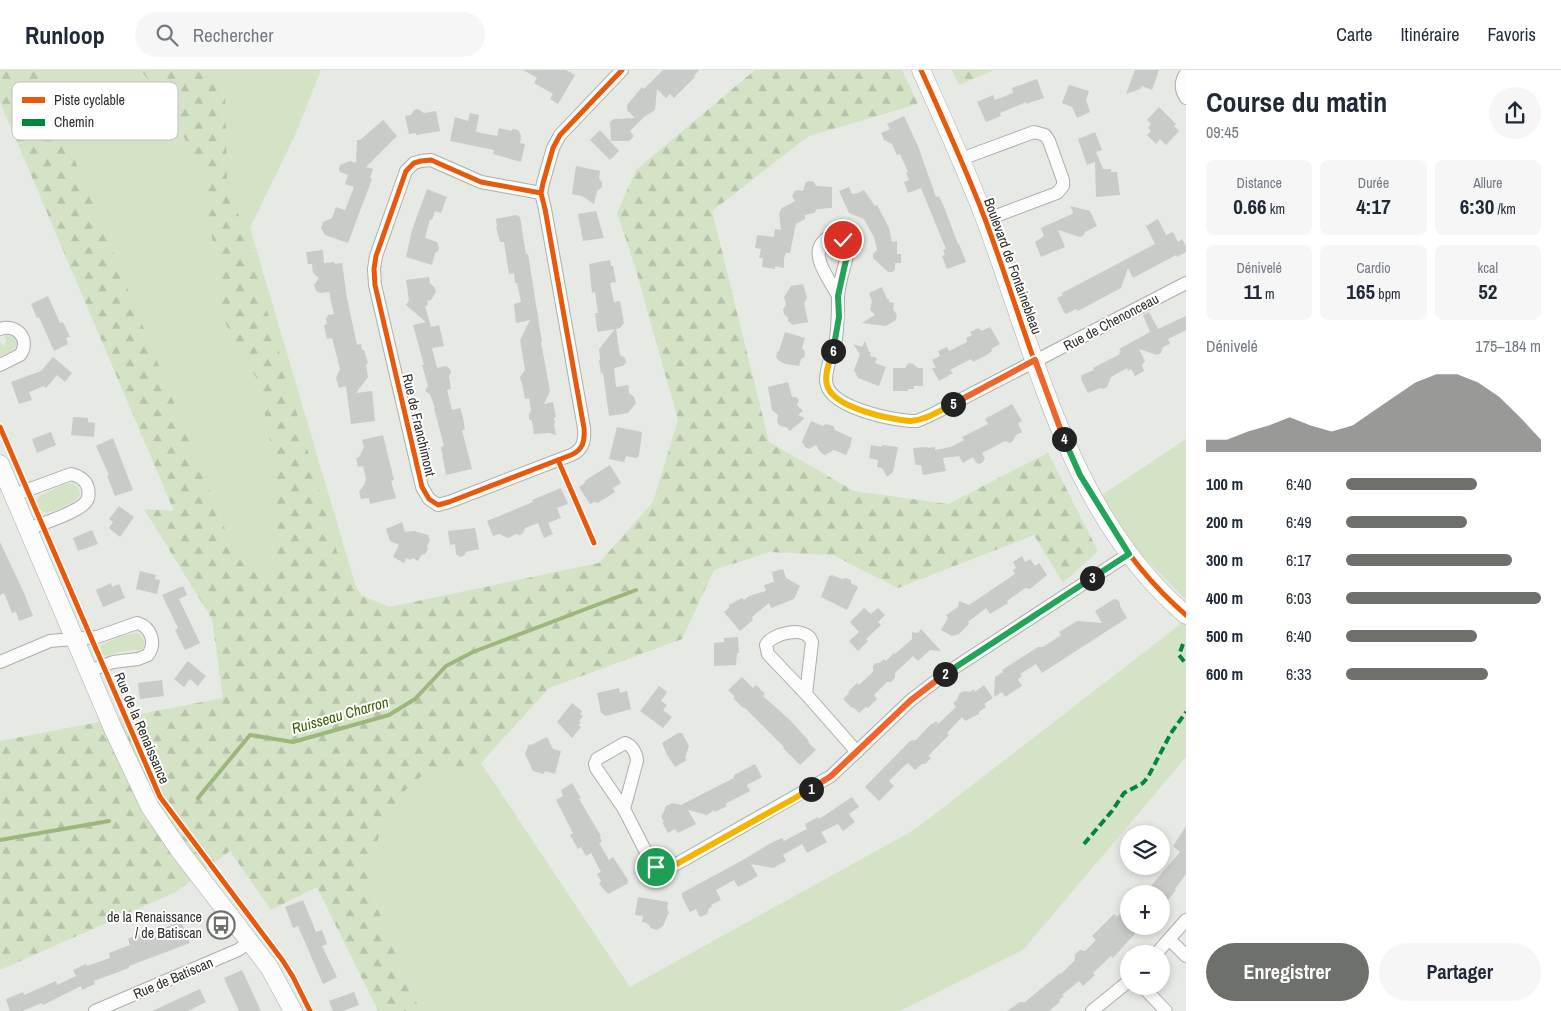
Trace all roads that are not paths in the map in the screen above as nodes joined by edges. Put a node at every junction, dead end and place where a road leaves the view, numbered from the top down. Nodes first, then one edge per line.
1 (920, 70) edge
2 (614, 73) edge
3 (1186, 73) edge
4 (1186, 98) edge
5 (961, 159) junction
6 (541, 193) junction
7 (985, 220) junction
8 (1186, 283) edge
9 (838, 296) dead end
10 (0, 329) edge
11 (1035, 360) junction
12 (0, 365) edge
13 (0, 464) edge
14 (14, 495) junction
15 (28, 529) junction
16 (1129, 554) junction
17 (1186, 616) edge
18 (75, 639) junction
19 (0, 662) edge
20 (89, 671) junction
21 (806, 694) junction
22 (857, 752) junction
23 (624, 809) junction
24 (1186, 920) edge
25 (1170, 940) junction
26 (250, 942) junction
27 (1165, 945) edge
28 (1186, 956) edge
29 (1120, 988) edge
30 (1151, 995) edge
31 (111, 1008) edge
32 (94, 1011) edge
33 (293, 1011) edge
34 (1092, 1011) edge
35 (1166, 1011) edge

1 - 5 street, Boulevard de Fontainebleau
2 - 6 street, Rue de Franchimont
3 - 4 street
5 - 7 street, Boulevard de Fontainebleau
5 - 7 street, Boulevard de Fontainebleau
6 - 6 street, Rue de Franchimont
7 - 11 street, Boulevard de Fontainebleau
8 - 11 street, Rue de Chenonceau
9 - 11 street, Rue de Chenonceau
10 - 12 street
11 - 16 street, Boulevard de Fontainebleau
13 - 14 street, Rue de la Renaissance
14 - 15 street, Rue de la Renaissance
14 - 15 street
15 - 18 street, Rue de la Renaissance
16 - 17 street, Boulevard de Fontainebleau
16 - 22 street
18 - 19 street
18 - 20 street, Rue de la Renaissance
18 - 20 street, Rue de la Renaissance
20 - 26 street, Rue de la Renaissance
21 - 21 street
21 - 22 street
22 - 23 street
23 - 23 street
24 - 25 street
25 - 27 street
25 - 28 street
26 - 31 street, Rue de Batiscan
26 - 33 street, Rue de la Renaissance
29 - 34 street
30 - 35 street
31 - 32 street, Rue de Batiscan

